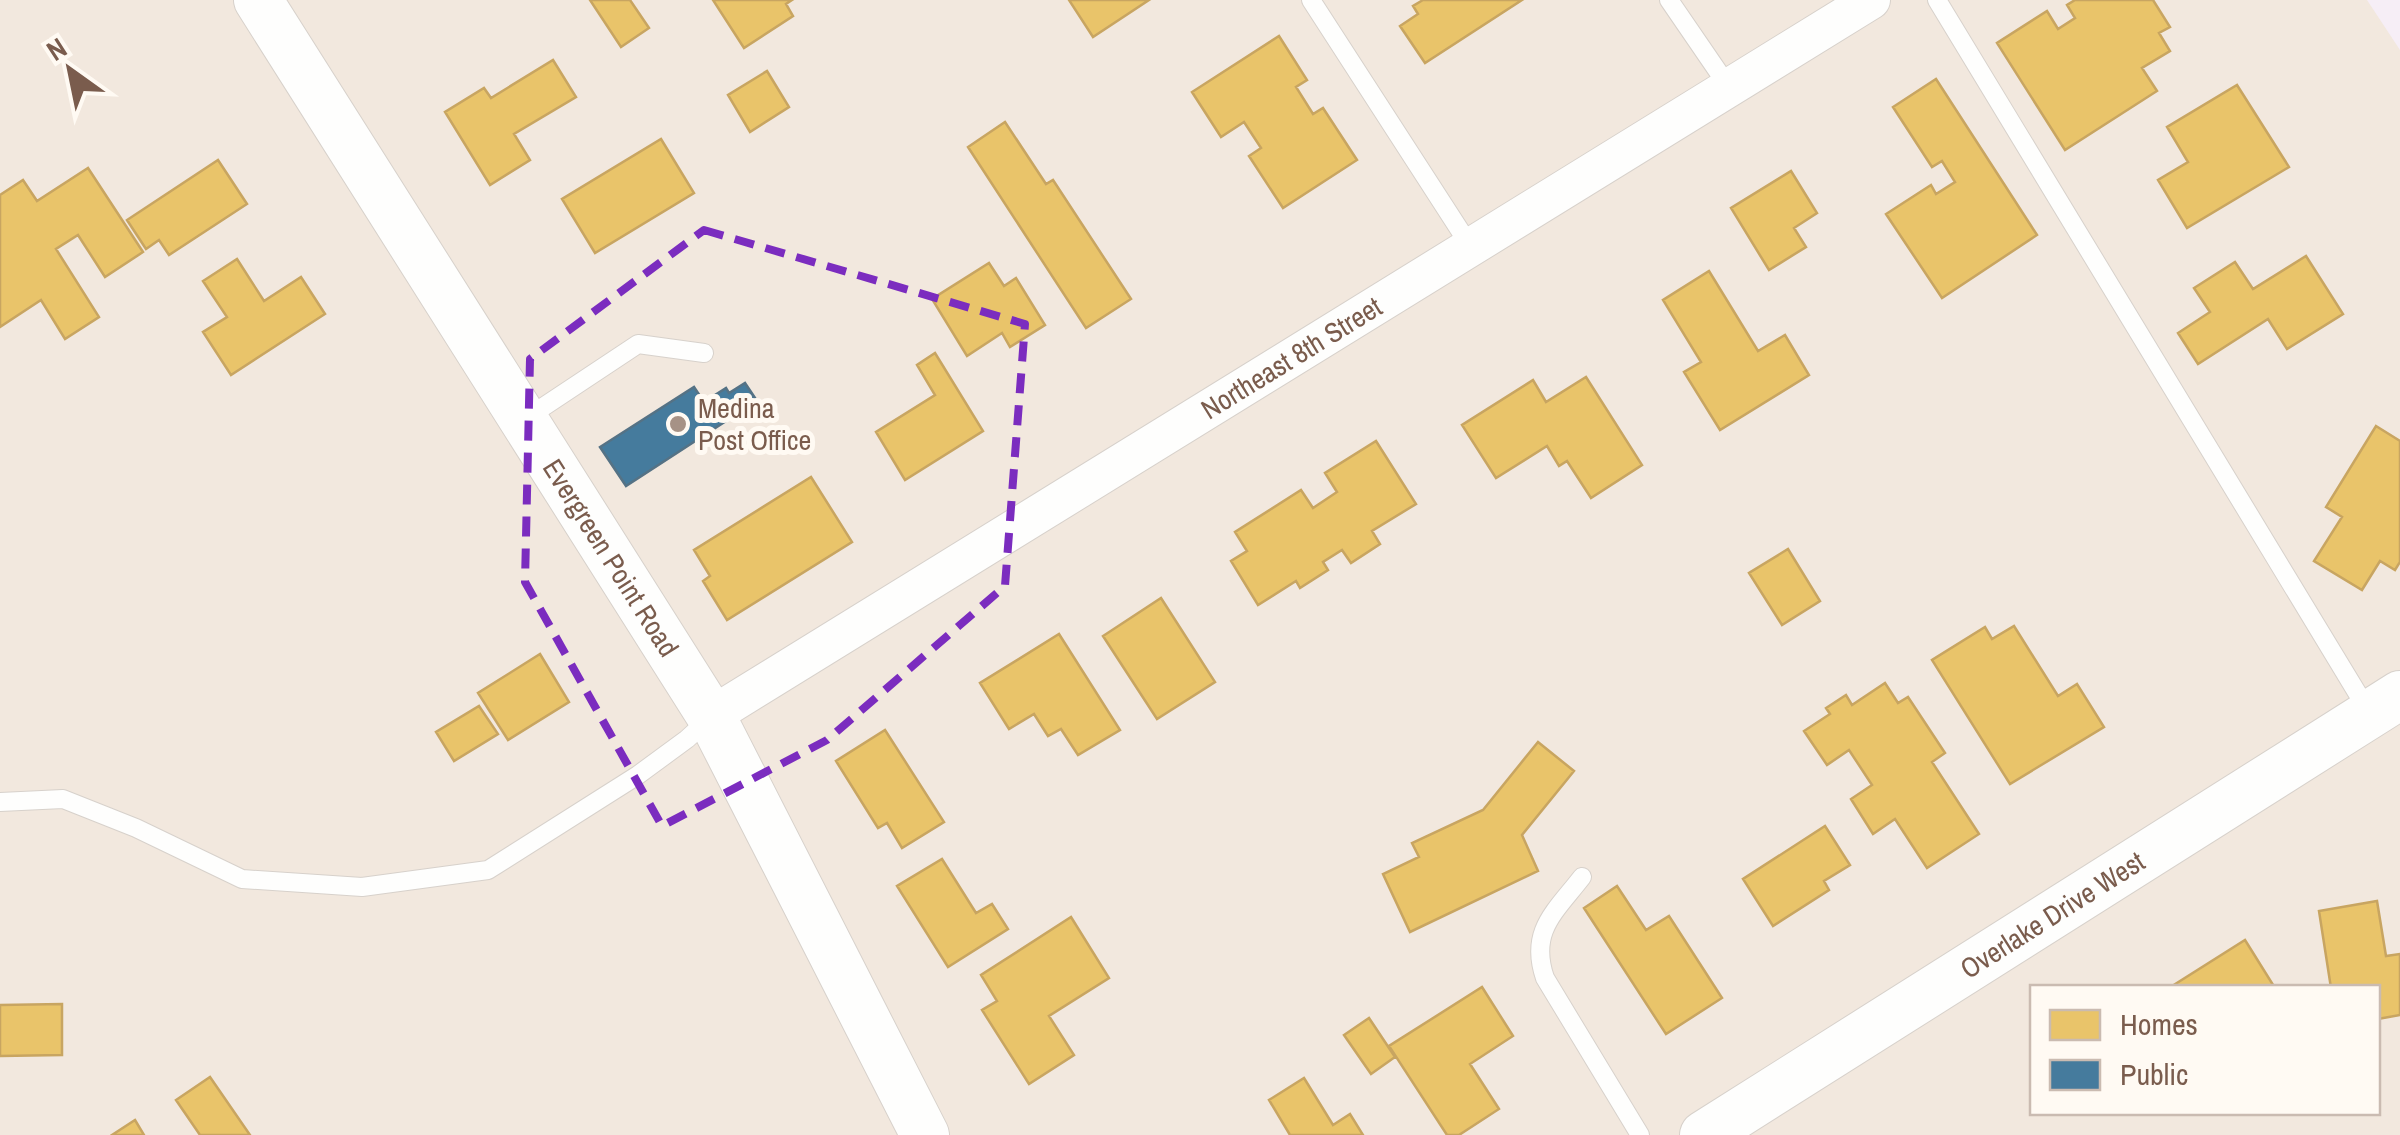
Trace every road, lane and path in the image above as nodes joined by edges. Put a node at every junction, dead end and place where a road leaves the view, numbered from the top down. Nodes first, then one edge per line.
1 (258, 0) edge
2 (1311, 0) edge
3 (1669, 0) edge
4 (1872, 0) edge
5 (1937, 0) edge
6 (1730, 88) junction
7 (1472, 249) junction
8 (704, 353) dead end
9 (524, 419) junction
10 (2385, 705) edge
11 (711, 716) junction
12 (0, 802) edge
13 (1582, 877) dead end
14 (925, 1135) edge
15 (1640, 1135) edge
16 (1704, 1135) edge

1 - 9 street, Evergreen Point Road
2 - 7 lane
3 - 6 lane
4 - 6 street, Northeast 8th Street
5 - 10 lane
6 - 7 street, Northeast 8th Street
7 - 11 street, Northeast 8th Street
8 - 9 lane
9 - 11 street, Evergreen Point Road
10 - 16 street, Overlake Drive West
11 - 12 lane
11 - 14 street, Evergreen Point Road
13 - 15 lane

